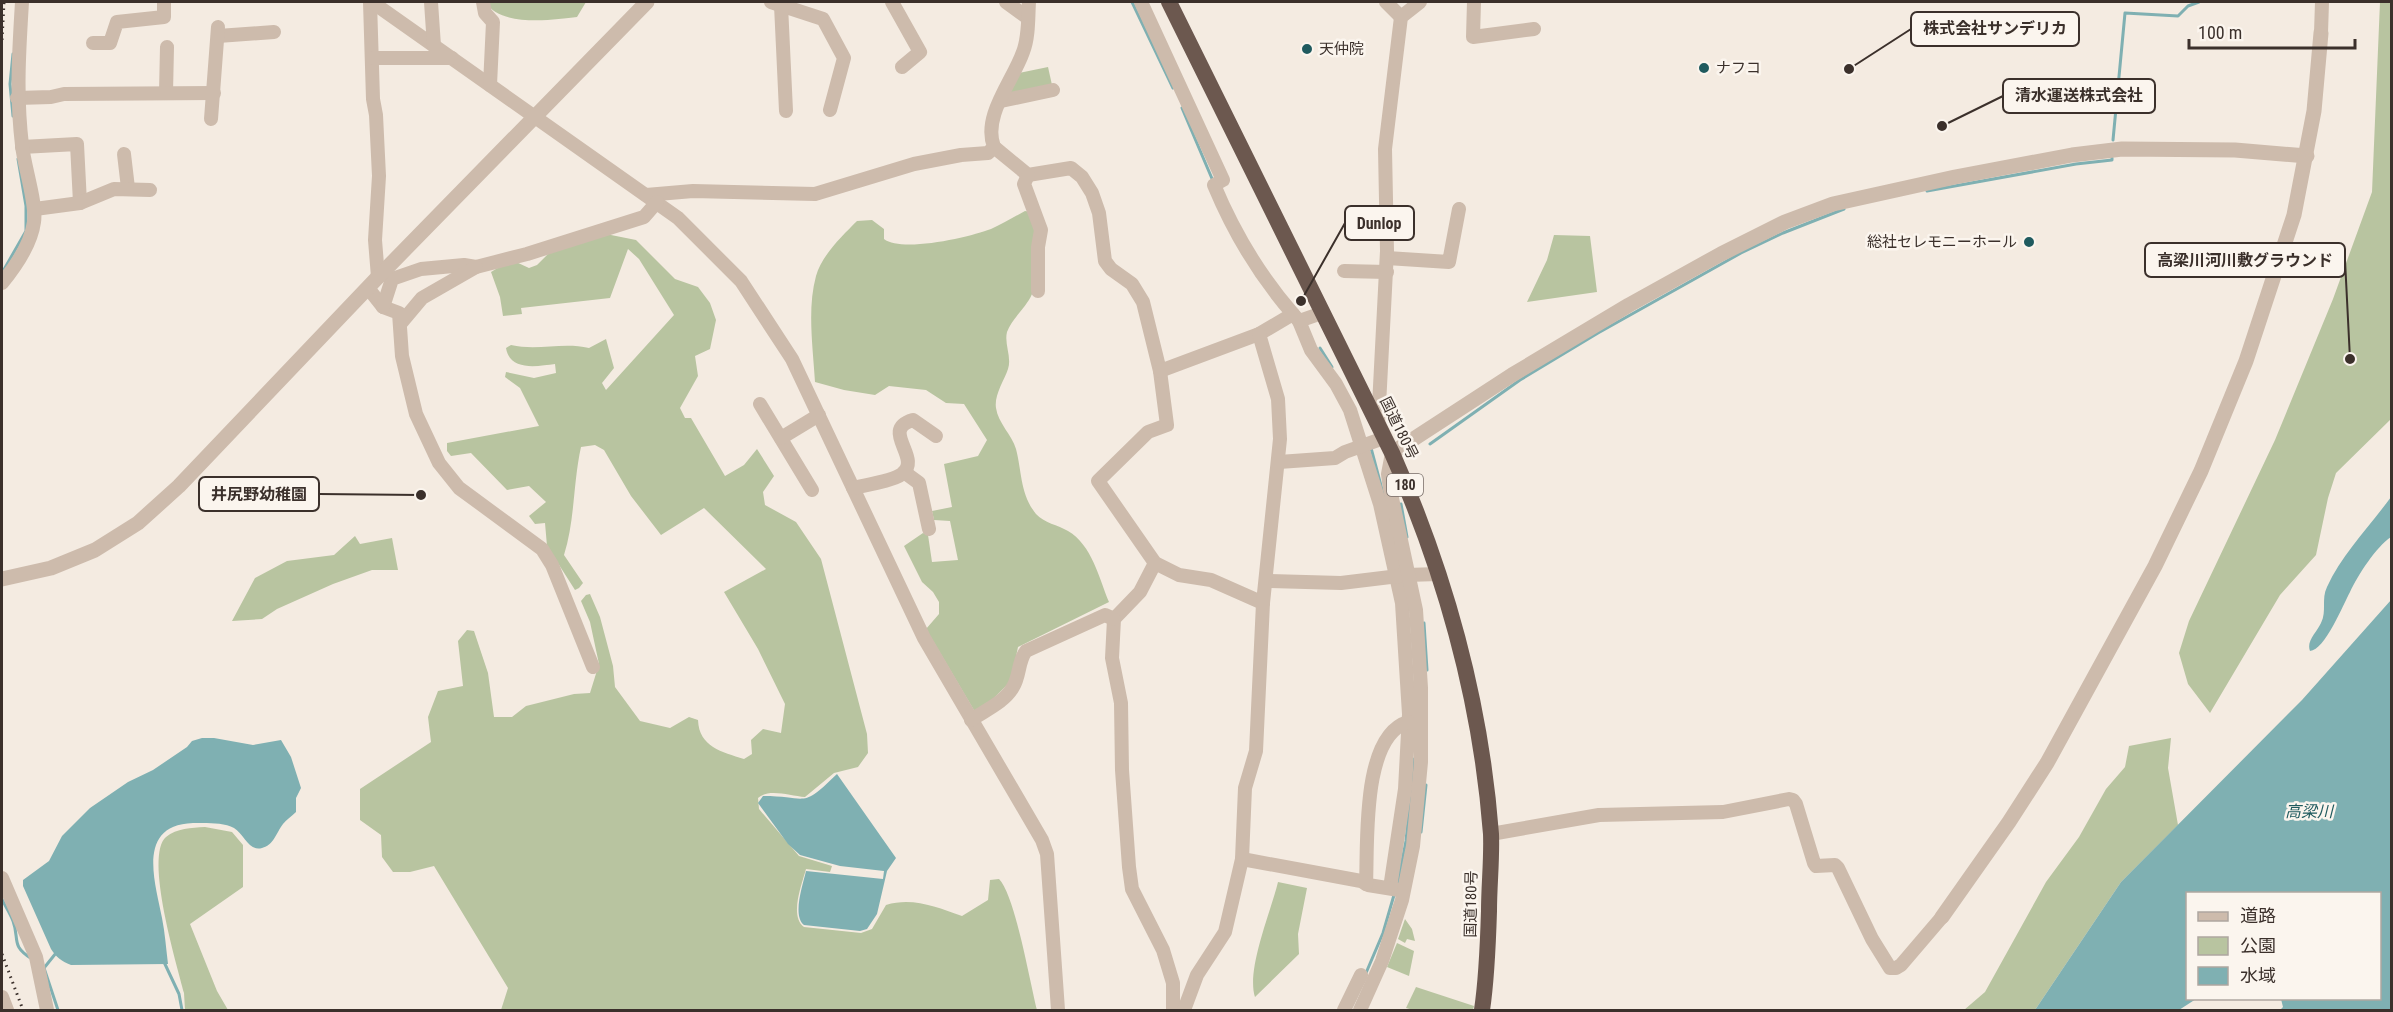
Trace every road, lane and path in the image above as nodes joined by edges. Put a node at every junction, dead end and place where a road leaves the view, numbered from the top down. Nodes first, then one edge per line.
1 (22, 2) edge
2 (164, 2) edge
3 (372, 2) edge
4 (431, 2) edge
5 (483, 2) edge
6 (647, 2) edge
7 (892, 2) edge
8 (1006, 2) edge
9 (1029, 2) edge
10 (1141, 2) edge
11 (1169, 2) edge
12 (1386, 2) edge
13 (1420, 2) edge
14 (1474, 2) edge
15 (2322, 2) edge
16 (776, 3) edge
17 (1401, 17) junction
18 (1028, 18) junction
19 (1534, 29) dead end
20 (274, 32) dead end
21 (2321, 33) joint
22 (93, 43) dead end
23 (435, 46) junction
24 (167, 47) dead end
25 (373, 58) junction
26 (452, 58) junction
27 (902, 67) dead end
28 (490, 85) junction
29 (1053, 90) dead end
30 (166, 93) junction
31 (214, 93) junction
32 (17, 98) junction
33 (1001, 101) junction
34 (830, 110) dead end
35 (786, 111) dead end
36 (535, 117) junction
37 (212, 119) dead end
38 (22, 147) junction
39 (994, 147) junction
40 (124, 153) dead end
41 (2307, 156) junction
42 (1028, 175) junction
43 (128, 188) junction
44 (150, 190) dead end
45 (651, 198) junction
46 (80, 202) junction
47 (35, 209) junction
48 (1459, 209) dead end
49 (1387, 258) junction
50 (476, 267) junction
51 (1344, 271) dead end
52 (1387, 272) junction
53 (2, 283) edge
54 (373, 283) junction
55 (1038, 291) dead end
56 (383, 307) junction
57 (1322, 313) junction
58 (1296, 318) junction
59 (401, 324) junction
60 (1259, 334) junction
61 (1160, 371) junction
62 (760, 404) dead end
63 (819, 415) junction
64 (936, 436) dead end
65 (780, 438) junction
66 (1376, 441) junction
67 (1279, 462) junction
68 (904, 472) junction
69 (853, 488) junction
70 (812, 490) dead end
71 (929, 529) dead end
72 (1155, 563) junction
73 (1438, 574) junction
74 (1406, 576) junction
75 (2, 579) edge
76 (1266, 581) junction
77 (1263, 603) junction
78 (1114, 619) junction
79 (593, 667) dead end
80 (970, 720) junction
81 (1408, 722) junction
82 (1491, 834) junction
83 (1242, 859) junction
84 (2, 878) edge
85 (1366, 884) junction
86 (1397, 889) junction
87 (1942, 917) joint
88 (1360, 975) dead end
89 (2, 997) edge
90 (7, 1011) edge
91 (47, 1011) edge
92 (1058, 1011) edge
93 (1173, 1011) edge
94 (1185, 1011) edge
95 (1344, 1011) edge
96 (1360, 1011) edge
97 (1482, 1011) edge

1 - 32 street
2 - 22 street
3 - 23 street
3 - 25 street
4 - 23 street
5 - 28 street
6 - 36 street
7 - 27 street
8 - 18 street
9 - 18 street
10 - 58 street
11 - 57 highway, 国道180号 / 180
12 - 17 street
13 - 17 street
14 - 19 street
15 - 21 street
16 - 34 street
16 - 35 street
17 - 49 street
18 - 33 street
20 - 31 street
21 - 41 street
23 - 26 street
24 - 30 street
25 - 26 street
25 - 54 street
26 - 28 street
28 - 36 street
29 - 33 street
30 - 31 street
30 - 32 street
31 - 37 street
32 - 38 street
33 - 39 street
36 - 45 street
36 - 54 street
38 - 46 street
38 - 47 street
39 - 42 street
39 - 45 street
40 - 43 street
41 - 66 street
41 - 87 street
42 - 55 street
42 - 61 street
43 - 44 street
43 - 46 street
45 - 50 street
45 - 63 street
46 - 47 street
47 - 53 street
48 - 49 street
49 - 52 street
50 - 56 street
50 - 59 street
51 - 52 street
52 - 66 street
54 - 56 street
54 - 75 street
56 - 59 street
57 - 58 street
57 - 66 highway, 国道180号 / 180
58 - 60 street
58 - 66 street
59 - 79 street
60 - 61 street
60 - 67 street
61 - 72 street
62 - 65 street
63 - 65 street
63 - 69 street
64 - 68 street
65 - 70 street
66 - 67 street
66 - 73 highway, 国道180号 / 180
66 - 74 street
66 - 74 street
67 - 76 street
68 - 69 street
68 - 71 street
69 - 80 street
72 - 77 street
72 - 78 street
73 - 74 street
73 - 82 highway, 国道180号 / 180
74 - 76 street
74 - 81 street
74 - 86 street
76 - 77 street
77 - 83 street
78 - 80 street
78 - 93 street
80 - 92 street
81 - 85 street
81 - 86 street
82 - 87 street
82 - 97 highway, 国道180号 / 180
83 - 85 street
83 - 94 street
84 - 91 street
85 - 86 street
86 - 96 street
88 - 95 street
89 - 90 street

